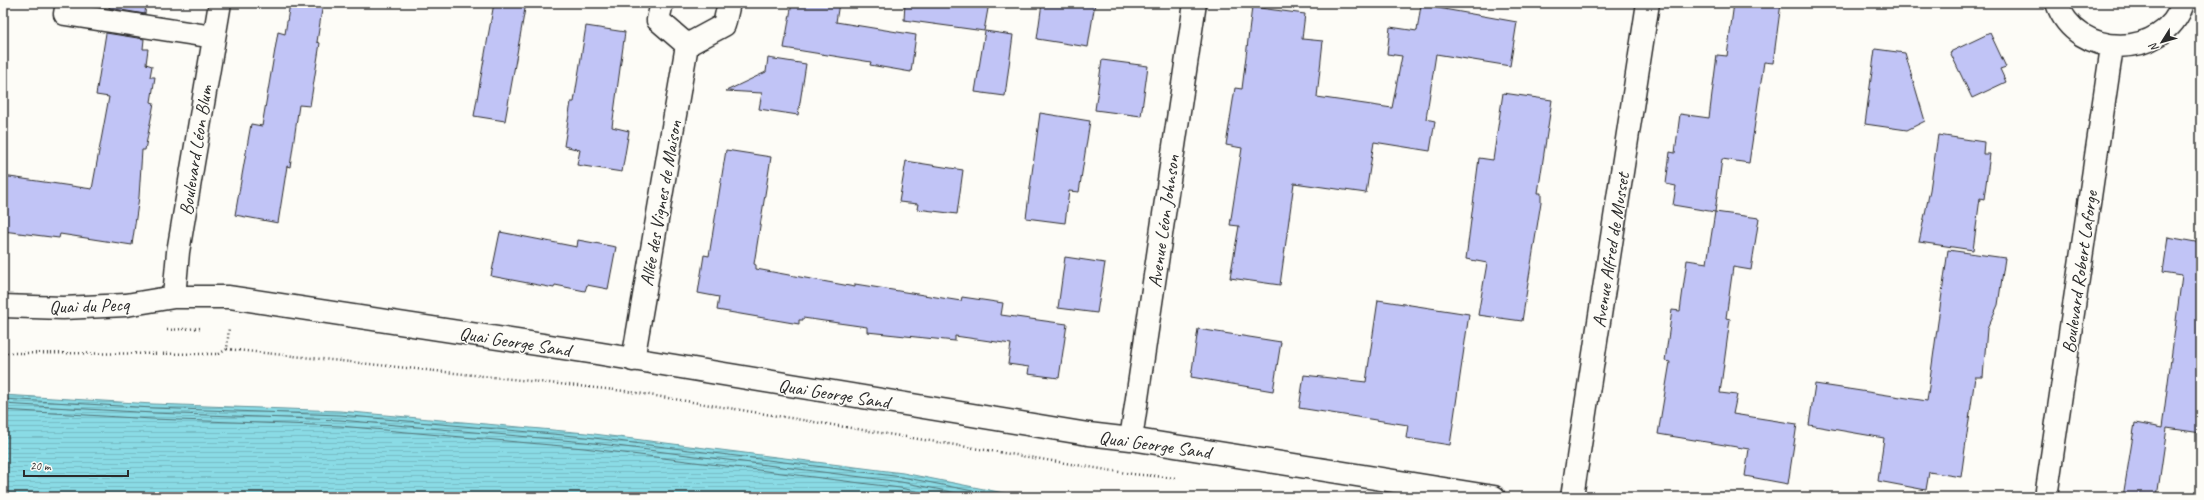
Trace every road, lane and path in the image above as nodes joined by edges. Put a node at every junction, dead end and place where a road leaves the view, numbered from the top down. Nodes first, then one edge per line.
1 (67, 3) edge
2 (220, 3) edge
3 (662, 3) edge
4 (729, 3) edge
5 (1194, 3) edge
6 (1648, 3) edge
7 (2057, 3) edge
8 (2184, 3) edge
9 (214, 37) junction
10 (687, 45) junction
11 (2112, 47) junction
12 (174, 297) junction
13 (3, 306) edge
14 (230, 323) dead end
15 (227, 349) junction
16 (3, 353) edge
17 (633, 360) junction
18 (1132, 439) junction
19 (1178, 478) dead end
20 (1494, 497) edge
21 (1572, 497) edge
22 (2046, 497) edge

1 - 9 street
2 - 9 street, Boulevard Léon Blum
3 - 10 street
4 - 10 street
5 - 18 street, Avenue Léon Johnson
6 - 21 street, Avenue Alfred de Musset
7 - 11 street
8 - 11 street
9 - 12 street, Boulevard Léon Blum
10 - 17 street, Allée des Vignes de Maison
11 - 22 street, Boulevard Robert Laforge
12 - 13 street, Quai du Pecq
12 - 17 street, Quai George Sand
14 - 15 path
15 - 16 path
15 - 19 path
17 - 18 street, Quai George Sand
18 - 20 street, Quai George Sand

